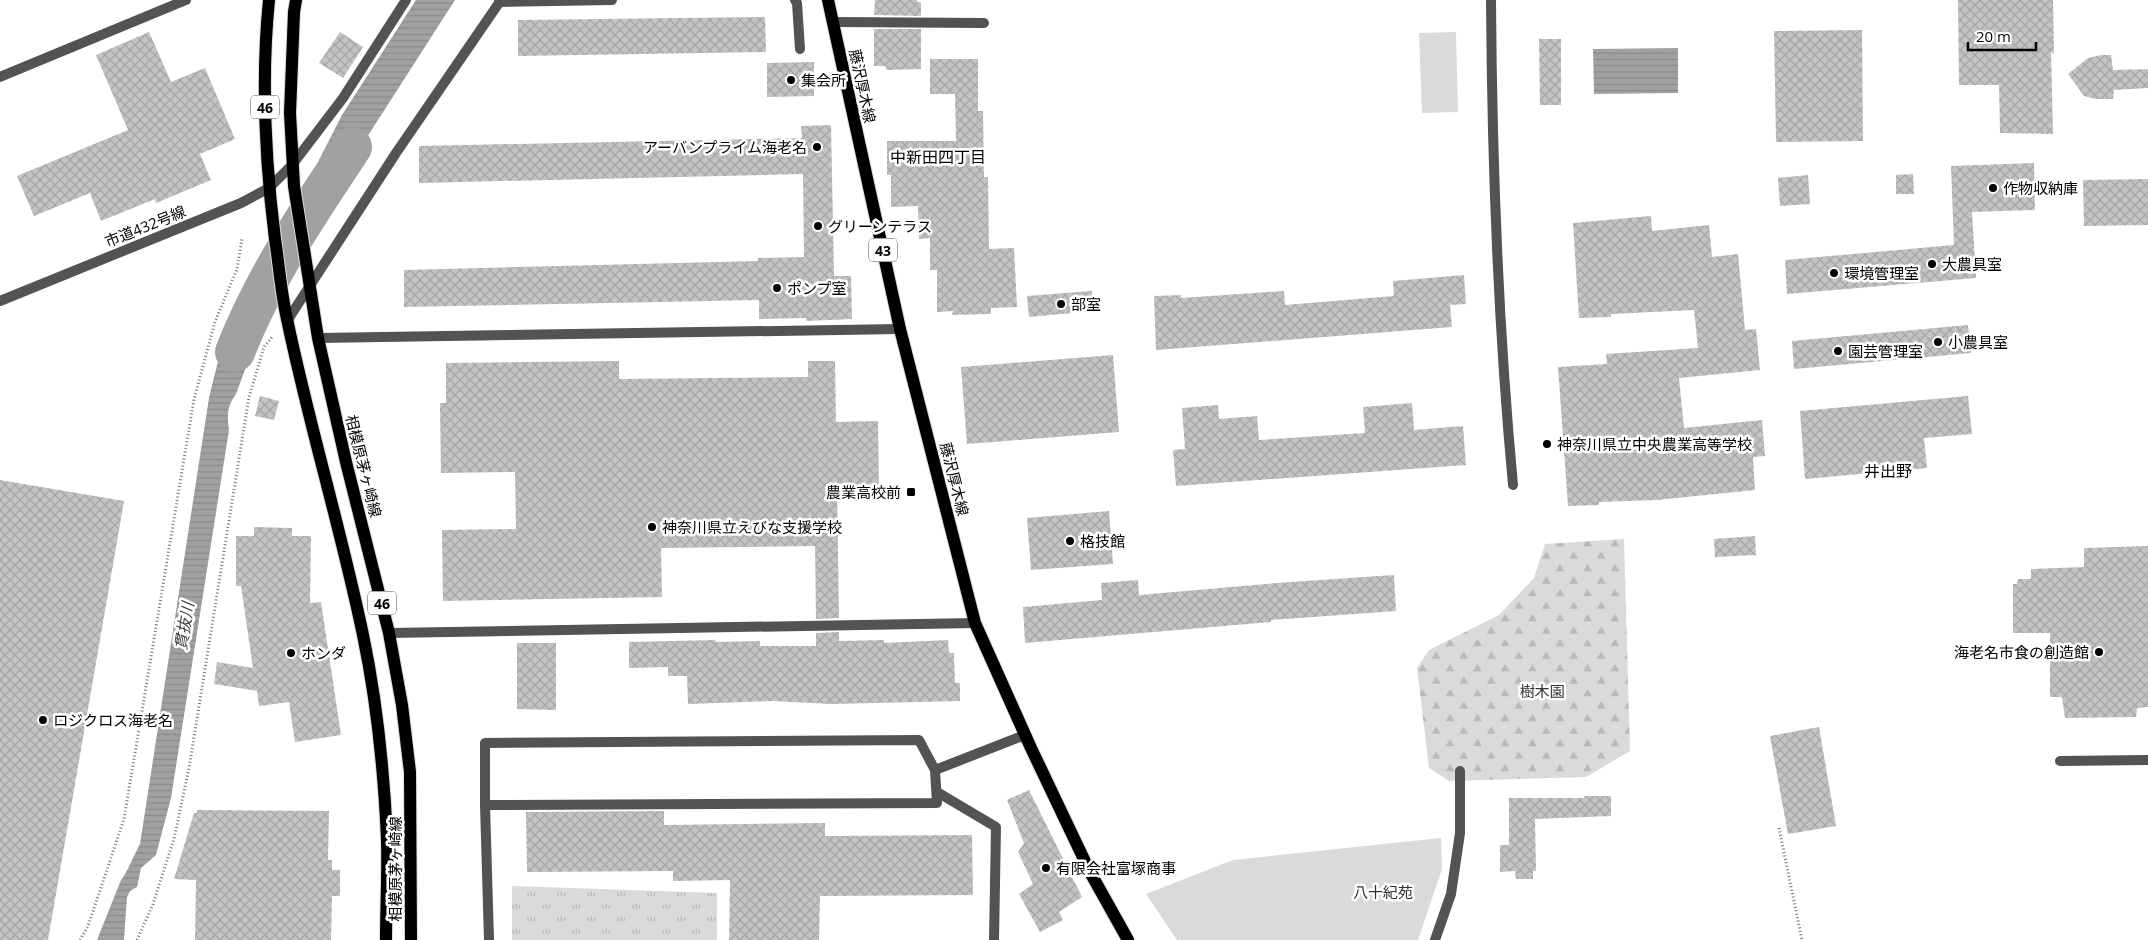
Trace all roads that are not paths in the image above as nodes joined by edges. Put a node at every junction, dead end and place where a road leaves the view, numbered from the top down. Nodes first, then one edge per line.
1 (186, 0) edge
2 (269, 0) edge
3 (296, 0) edge
4 (406, 0) edge
5 (612, 0) edge
6 (795, 0) edge
7 (828, 0) edge
8 (1491, 0) edge
9 (500, 1) edge
10 (833, 22) junction
11 (984, 23) dead end
12 (800, 49) dead end
13 (0, 77) edge
14 (292, 165) junction
15 (269, 188) junction
16 (308, 286) junction
17 (0, 301) edge
18 (287, 321) junction
19 (900, 329) junction
20 (318, 338) junction
21 (1513, 485) dead end
22 (975, 624) junction
23 (389, 633) junction
24 (1025, 735) junction
25 (2148, 760) edge
26 (2060, 761) dead end
27 (935, 770) junction
28 (1460, 771) dead end
29 (937, 792) junction
30 (484, 805) junction
31 (386, 940) edge
32 (411, 940) edge
33 (489, 940) edge
34 (994, 940) edge
35 (1128, 940) edge
36 (1435, 940) edge

1 - 13 street
2 - 15 main road, 相模原茅ヶ崎線 / 46
3 - 14 main road, 相模原茅ヶ崎線 / 46
4 - 14 street, 市道432号線
5 - 9 street
6 - 12 street
7 - 10 main road, 藤沢厚木線 / 43
8 - 21 street
9 - 16 street
10 - 11 street
10 - 19 main road, 藤沢厚木線 / 43
14 - 15 street, 市道432号線
14 - 16 main road, 相模原茅ヶ崎線 / 46
15 - 17 street, 市道432号線
15 - 18 main road, 相模原茅ヶ崎線 / 46
16 - 18 street
16 - 20 main road, 相模原茅ヶ崎線 / 46
18 - 31 main road, 相模原茅ヶ崎線 / 46
19 - 20 street
19 - 22 main road, 藤沢厚木線 / 43
20 - 23 main road, 相模原茅ヶ崎線 / 46
22 - 23 street
22 - 24 main road, 藤沢厚木線 / 43
23 - 32 main road, 相模原茅ヶ崎線 / 46
24 - 27 street
24 - 35 main road, 藤沢厚木線 / 43
25 - 26 street
27 - 29 street
27 - 30 street
28 - 36 street
29 - 30 street
29 - 34 street
30 - 33 street

